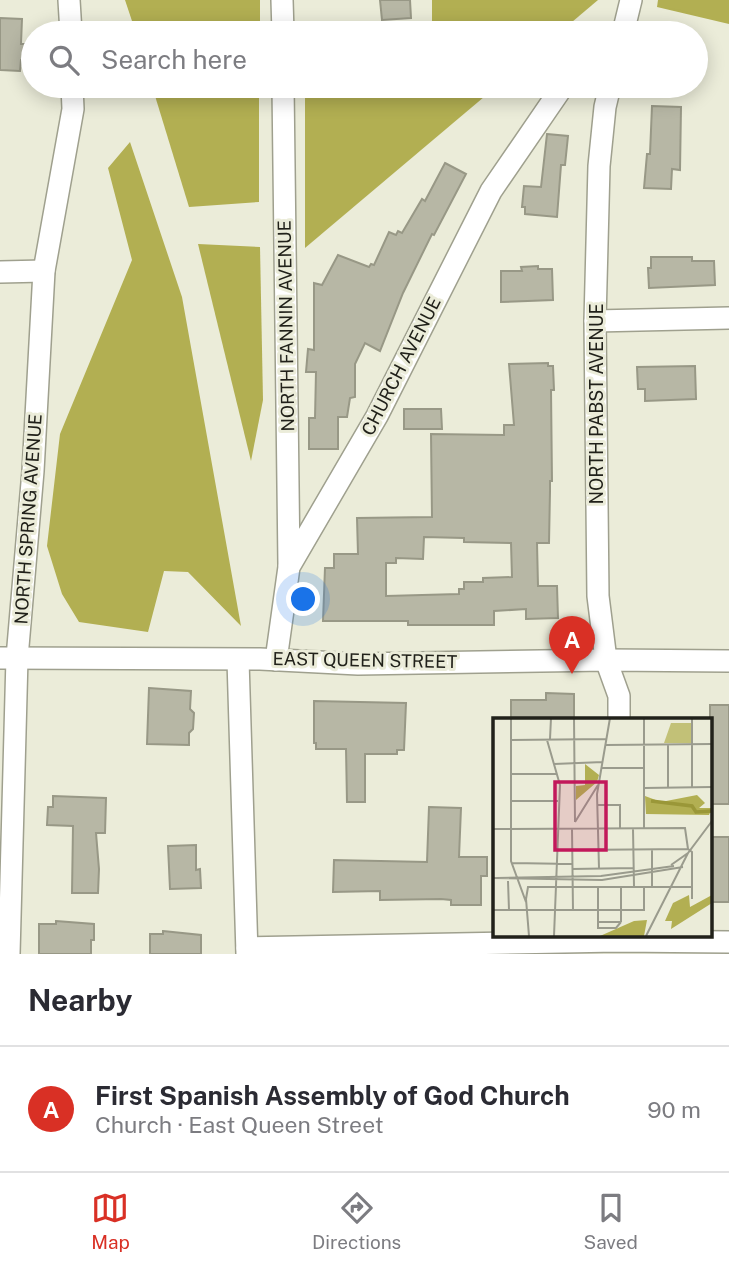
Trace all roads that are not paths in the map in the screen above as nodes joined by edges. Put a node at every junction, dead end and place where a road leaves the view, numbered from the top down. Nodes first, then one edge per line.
1 (69, 0) edge
2 (282, 0) edge
3 (631, 0) edge
4 (70, 21) edge
5 (283, 21) edge
6 (626, 21) edge
7 (72, 98) edge
8 (283, 98) edge
9 (555, 98) edge
10 (607, 98) edge
11 (44, 271) junction
12 (0, 272) edge
13 (729, 318) edge
14 (595, 321) junction
15 (289, 567) junction
16 (8, 657) edge
17 (238, 660) junction
18 (276, 660) junction
19 (606, 660) junction
20 (729, 661) edge
21 (619, 718) edge
22 (729, 942) edge
23 (618, 943) edge
24 (247, 951) edge
25 (9, 954) edge

1 - 4 street
2 - 5 street
3 - 6 street
7 - 11 street, NORTH SPRING AVENUE
8 - 15 street, NORTH FANNIN AVENUE
9 - 15 street, CHURCH AVENUE
10 - 14 street, NORTH PABST AVENUE
11 - 12 street
11 - 16 street, NORTH SPRING AVENUE
13 - 14 street
14 - 19 street, NORTH PABST AVENUE
15 - 18 street, CHURCH AVENUE
16 - 17 street, EAST QUEEN STREET
16 - 25 street, NORTH SPRING AVENUE
17 - 18 street, EAST QUEEN STREET
17 - 24 street
18 - 19 street, EAST QUEEN STREET
19 - 20 street, EAST QUEEN STREET
19 - 21 street, NORTH PABST AVENUE
22 - 23 street
23 - 24 street

